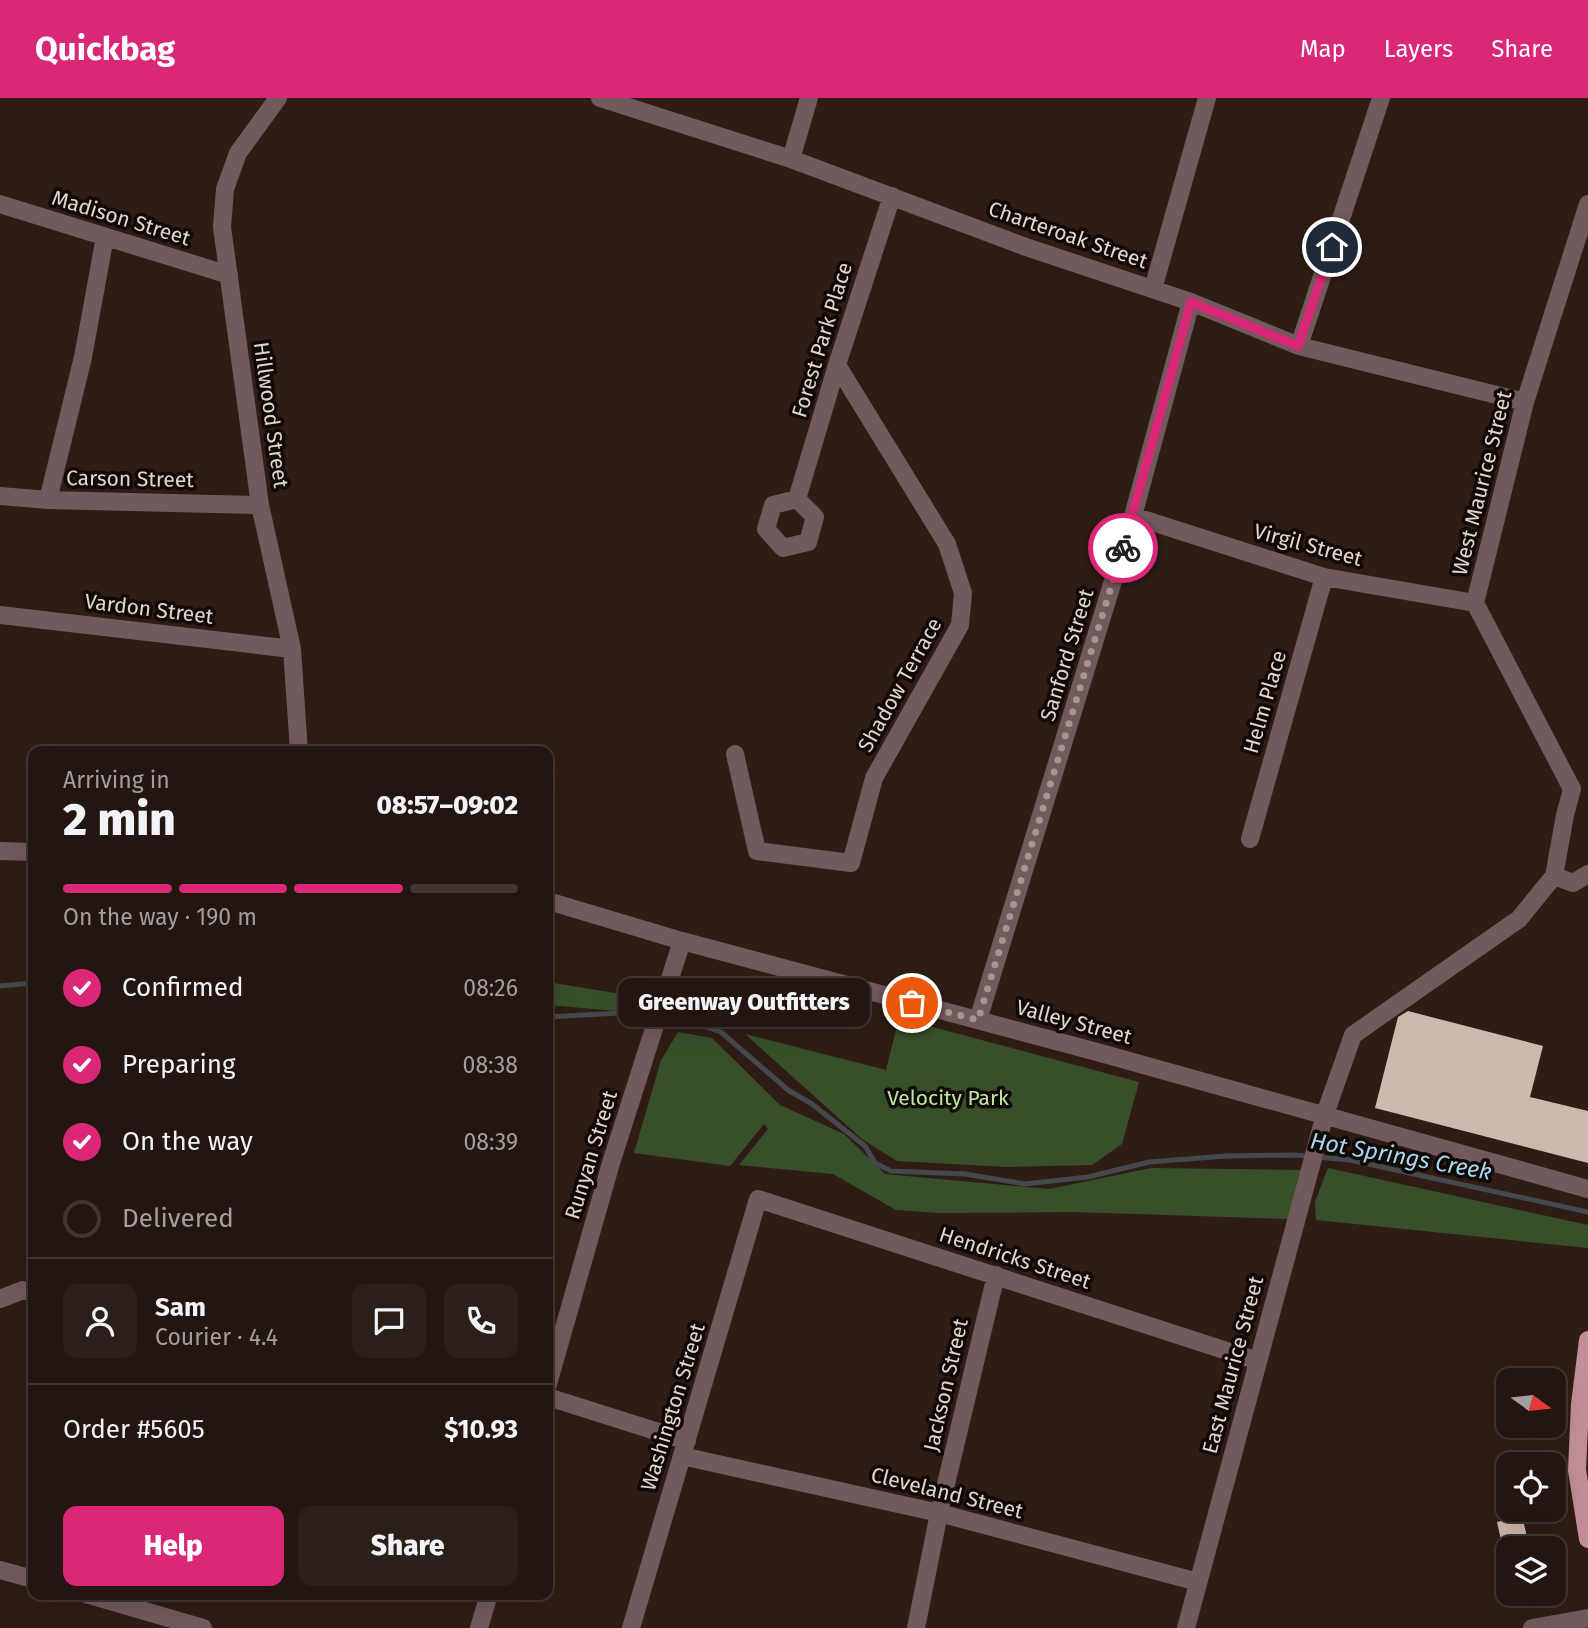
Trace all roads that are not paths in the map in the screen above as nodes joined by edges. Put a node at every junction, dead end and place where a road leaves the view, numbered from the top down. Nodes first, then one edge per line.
1 (278, 98) edge
2 (600, 98) edge
3 (809, 98) edge
4 (1208, 98) edge
5 (1381, 98) edge
6 (791, 159) junction
7 (892, 196) junction
8 (0, 204) edge
9 (1588, 204) edge
10 (105, 237) junction
11 (1583, 239) edge
12 (229, 275) junction
13 (1153, 289) junction
14 (1191, 302) junction
15 (1298, 346) junction
16 (837, 365) junction
17 (1525, 402) junction
18 (0, 496) edge
19 (797, 499) dead end
20 (48, 500) junction
21 (260, 505) junction
22 (1133, 516) junction
23 (1324, 577) junction
24 (1475, 603) junction
25 (0, 615) edge
26 (292, 649) junction
27 (299, 746) edge
28 (735, 754) dead end
29 (1580, 793) edge
30 (1250, 839) dead end
31 (0, 851) edge
32 (28, 852) edge
33 (1588, 874) edge
34 (1554, 876) junction
35 (553, 902) edge
36 (682, 941) junction
37 (978, 1020) junction
38 (1325, 1114) junction
39 (1588, 1189) edge
40 (758, 1199) joint
41 (996, 1275) junction
42 (28, 1291) edge
43 (0, 1299) edge
44 (1588, 1340) edge
45 (1258, 1361) junction
46 (553, 1366) edge
47 (553, 1399) edge
48 (685, 1449) junction
49 (939, 1513) junction
50 (1588, 1539) edge
51 (0, 1570) edge
52 (28, 1578) edge
53 (1198, 1582) junction
54 (107, 1600) edge
55 (487, 1600) edge
56 (1588, 1618) edge
57 (203, 1628) edge
58 (479, 1628) edge
59 (631, 1628) edge
60 (916, 1628) edge
61 (1186, 1628) edge
62 (1532, 1628) edge

1 - 12 street, Hillwood Street
2 - 6 street, Charteroak Street
3 - 6 street
4 - 13 street
5 - 15 street
6 - 7 street, Charteroak Street
7 - 13 street, Charteroak Street
7 - 16 street, Forest Park Place
8 - 10 street, Madison Street
9 - 11 street, West Maurice Street
10 - 12 street, Madison Street
10 - 20 street
11 - 17 street, West Maurice Street
12 - 21 street, Hillwood Street
13 - 14 street, Charteroak Street
14 - 15 street, Charteroak Street
14 - 22 street, Sanford Street
15 - 17 street, Charteroak Street
16 - 19 street, Forest Park Place
16 - 28 street, Shadow Terrace
17 - 24 street, West Maurice Street
18 - 20 street, Carson Street
20 - 21 street, Carson Street
21 - 26 street, Hillwood Street
22 - 23 street, Virgil Street
22 - 37 street, Sanford Street
23 - 24 street, Virgil Street
23 - 30 street, Helm Place
24 - 29 street, West Maurice Street
25 - 26 street, Vardon Street
26 - 27 street, Hillwood Street
29 - 34 street, West Maurice Street
31 - 32 street
33 - 34 street
34 - 38 street, West Maurice Street
35 - 36 street, Valley Street
36 - 37 street, Valley Street
36 - 46 street, Runyan Street
37 - 38 street, Valley Street
38 - 39 street, Valley Street
38 - 45 street, East Maurice Street
40 - 41 street, Hendricks Street
40 - 48 street, Washington Street
41 - 45 street, Hendricks Street
41 - 49 street, Jackson Street
42 - 43 street
44 - 50 main road
45 - 53 street, East Maurice Street
47 - 48 street, Cleveland Street
48 - 49 street, Cleveland Street
48 - 59 street, Washington Street
49 - 53 street, Cleveland Street
49 - 60 street, Jackson Street
51 - 52 street
53 - 61 street, East Maurice Street
54 - 57 street
55 - 58 street
56 - 62 street

